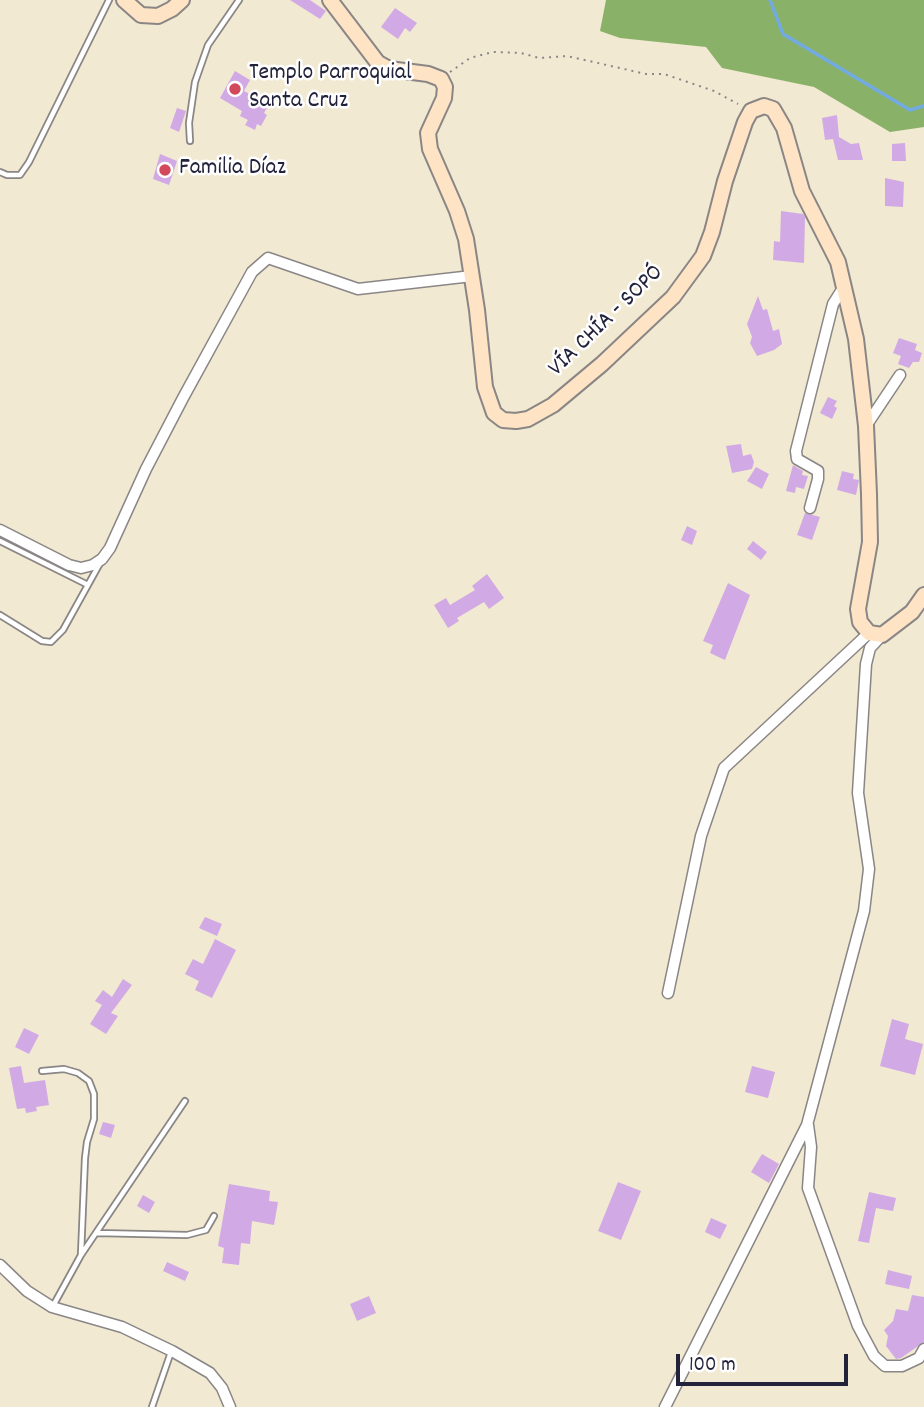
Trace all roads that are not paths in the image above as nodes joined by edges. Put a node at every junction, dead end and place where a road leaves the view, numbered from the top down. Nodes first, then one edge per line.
1 (109, 0) edge
2 (124, 0) edge
3 (182, 0) edge
4 (239, 0) edge
5 (330, 0) edge
6 (190, 141) dead end
7 (0, 172) edge
8 (472, 276) junction
9 (845, 284) junction
10 (900, 375) dead end
11 (866, 426) junction
12 (810, 508) dead end
13 (0, 530) edge
14 (0, 541) edge
15 (102, 559) junction
16 (88, 585) junction
17 (924, 595) edge
18 (0, 615) edge
19 (876, 634) junction
20 (668, 993) dead end
21 (42, 1071) dead end
22 (185, 1101) dead end
23 (807, 1125) junction
24 (214, 1216) dead end
25 (96, 1233) junction
26 (81, 1255) junction
27 (0, 1265) edge
28 (52, 1307) junction
29 (924, 1349) edge
30 (172, 1351) junction
31 (152, 1407) edge
32 (230, 1407) edge
33 (665, 1407) edge

1 - 7 lane
2 - 3 street
4 - 6 lane
5 - 8 street, VÍA CHÍA - SOPÓ
8 - 9 street, VÍA CHÍA - SOPÓ
8 - 15 street
9 - 11 street
9 - 12 street
10 - 11 street
11 - 19 street
13 - 15 street
14 - 16 lane
15 - 16 lane
16 - 18 lane
17 - 19 street
19 - 20 street
19 - 23 street
21 - 26 lane
22 - 25 lane
23 - 29 street
23 - 33 street
24 - 25 lane
25 - 26 lane
26 - 28 lane
27 - 28 street
28 - 30 street
30 - 31 lane
30 - 32 street

